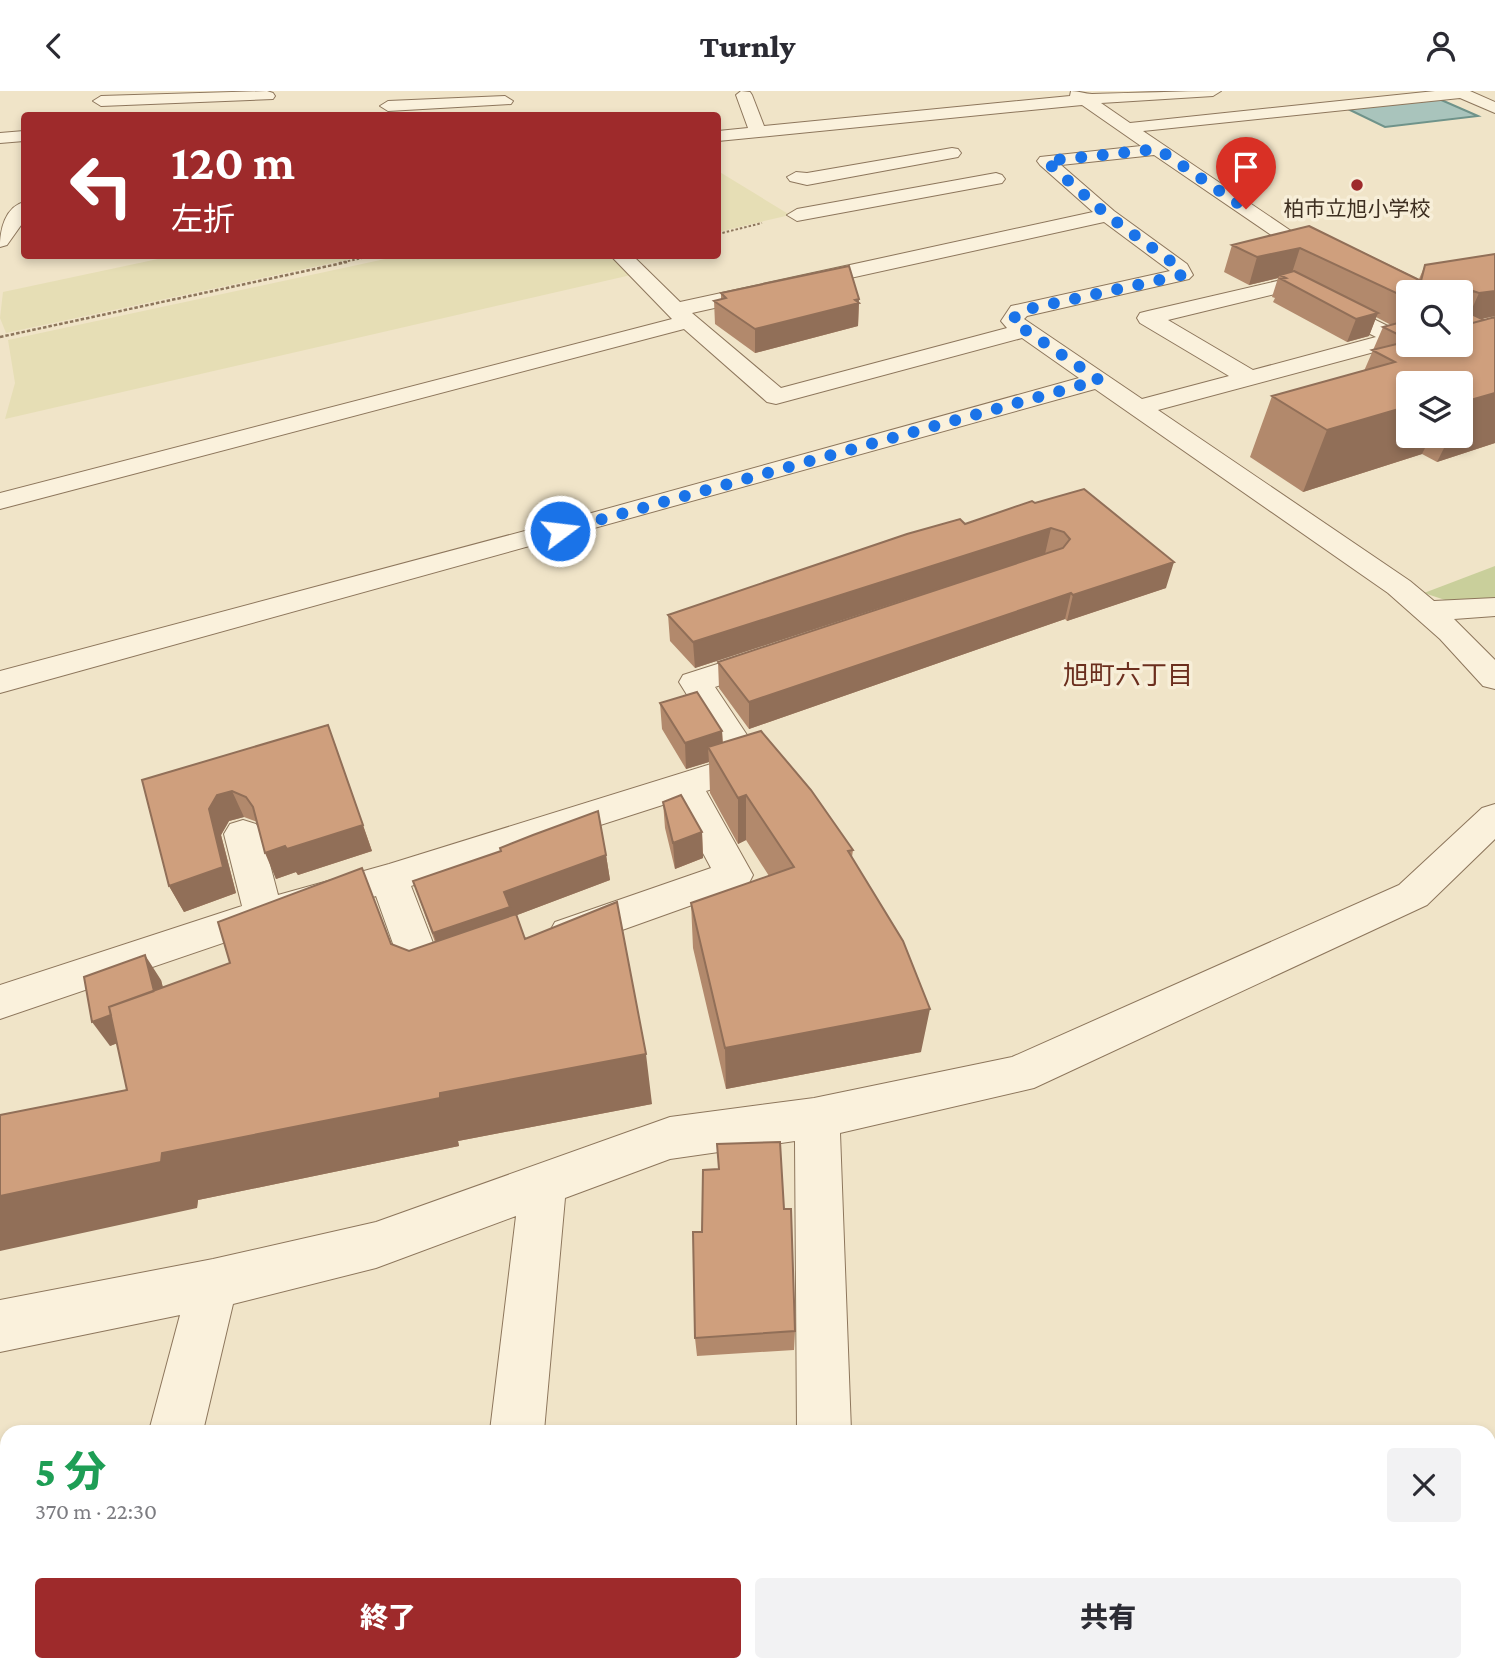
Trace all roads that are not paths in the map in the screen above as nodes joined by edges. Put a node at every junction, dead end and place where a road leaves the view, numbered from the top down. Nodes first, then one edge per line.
1 (244, 91) edge
2 (1213, 91) edge
3 (230, 92) edge
4 (1161, 92) edge
5 (1460, 92) edge
6 (744, 95) dead end
7 (104, 96) edge
8 (267, 96) dead end
9 (1079, 96) edge
10 (504, 102) edge
11 (388, 106) dead end
12 (1495, 108) edge
13 (91, 112) edge
14 (900, 120) junction
15 (1127, 128) junction
16 (758, 133) junction
17 (21, 136) edge
18 (721, 136) edge
19 (0, 138) edge
20 (1158, 149) junction
21 (963, 159) junction
22 (796, 177) dead end
23 (21, 201) edge
24 (0, 203) edge
25 (21, 212) edge
26 (797, 215) road end
27 (1107, 215) junction
28 (0, 241) edge
29 (624, 259) edge
30 (1182, 275) junction
31 (1396, 293) edge
32 (1225, 299) junction
33 (682, 315) junction
34 (1026, 330) junction
35 (1250, 378) junction
36 (1099, 380) junction
37 (1139, 407) junction
38 (0, 501) edge
39 (1495, 607) edge
40 (1425, 611) junction
41 (799, 647) edge
42 (1495, 679) edge
43 (0, 682) edge
44 (684, 785) junction
45 (1495, 817) edge
46 (243, 834) dead end
47 (389, 878) junction
48 (264, 914) junction
49 (530, 947) edge
50 (479, 965) edge
51 (0, 1002) edge
52 (814, 1118) junction
53 (544, 1184) junction
54 (213, 1284) junction
55 (0, 1327) edge
56 (178, 1425) edge
57 (518, 1425) edge
58 (824, 1425) edge

1 - 3 street
2 - 4 street
4 - 9 street
5 - 12 street
5 - 15 street
6 - 16 street
7 - 8 street
7 - 13 street
9 - 14 street
9 - 15 street
10 - 11 street
14 - 16 street
14 - 21 street
15 - 20 street
16 - 18 street
17 - 19 street
20 - 27 street
20 - 31 street
21 - 22 street
21 - 26 street
23 - 24 street
25 - 28 street
27 - 30 street
27 - 33 street
29 - 33 street
30 - 32 street
30 - 34 street
32 - 35 street
32 - 35 street
33 - 34 street
33 - 38 street
34 - 36 street
35 - 37 street
36 - 37 street
36 - 43 street
37 - 40 street
39 - 40 street
40 - 42 street
41 - 44 street
44 - 47 street
44 - 49 street
45 - 52 street
46 - 48 street
47 - 48 street
47 - 50 street
48 - 51 street
52 - 53 street
52 - 58 street
53 - 54 street
53 - 57 street
54 - 55 street
54 - 56 street

